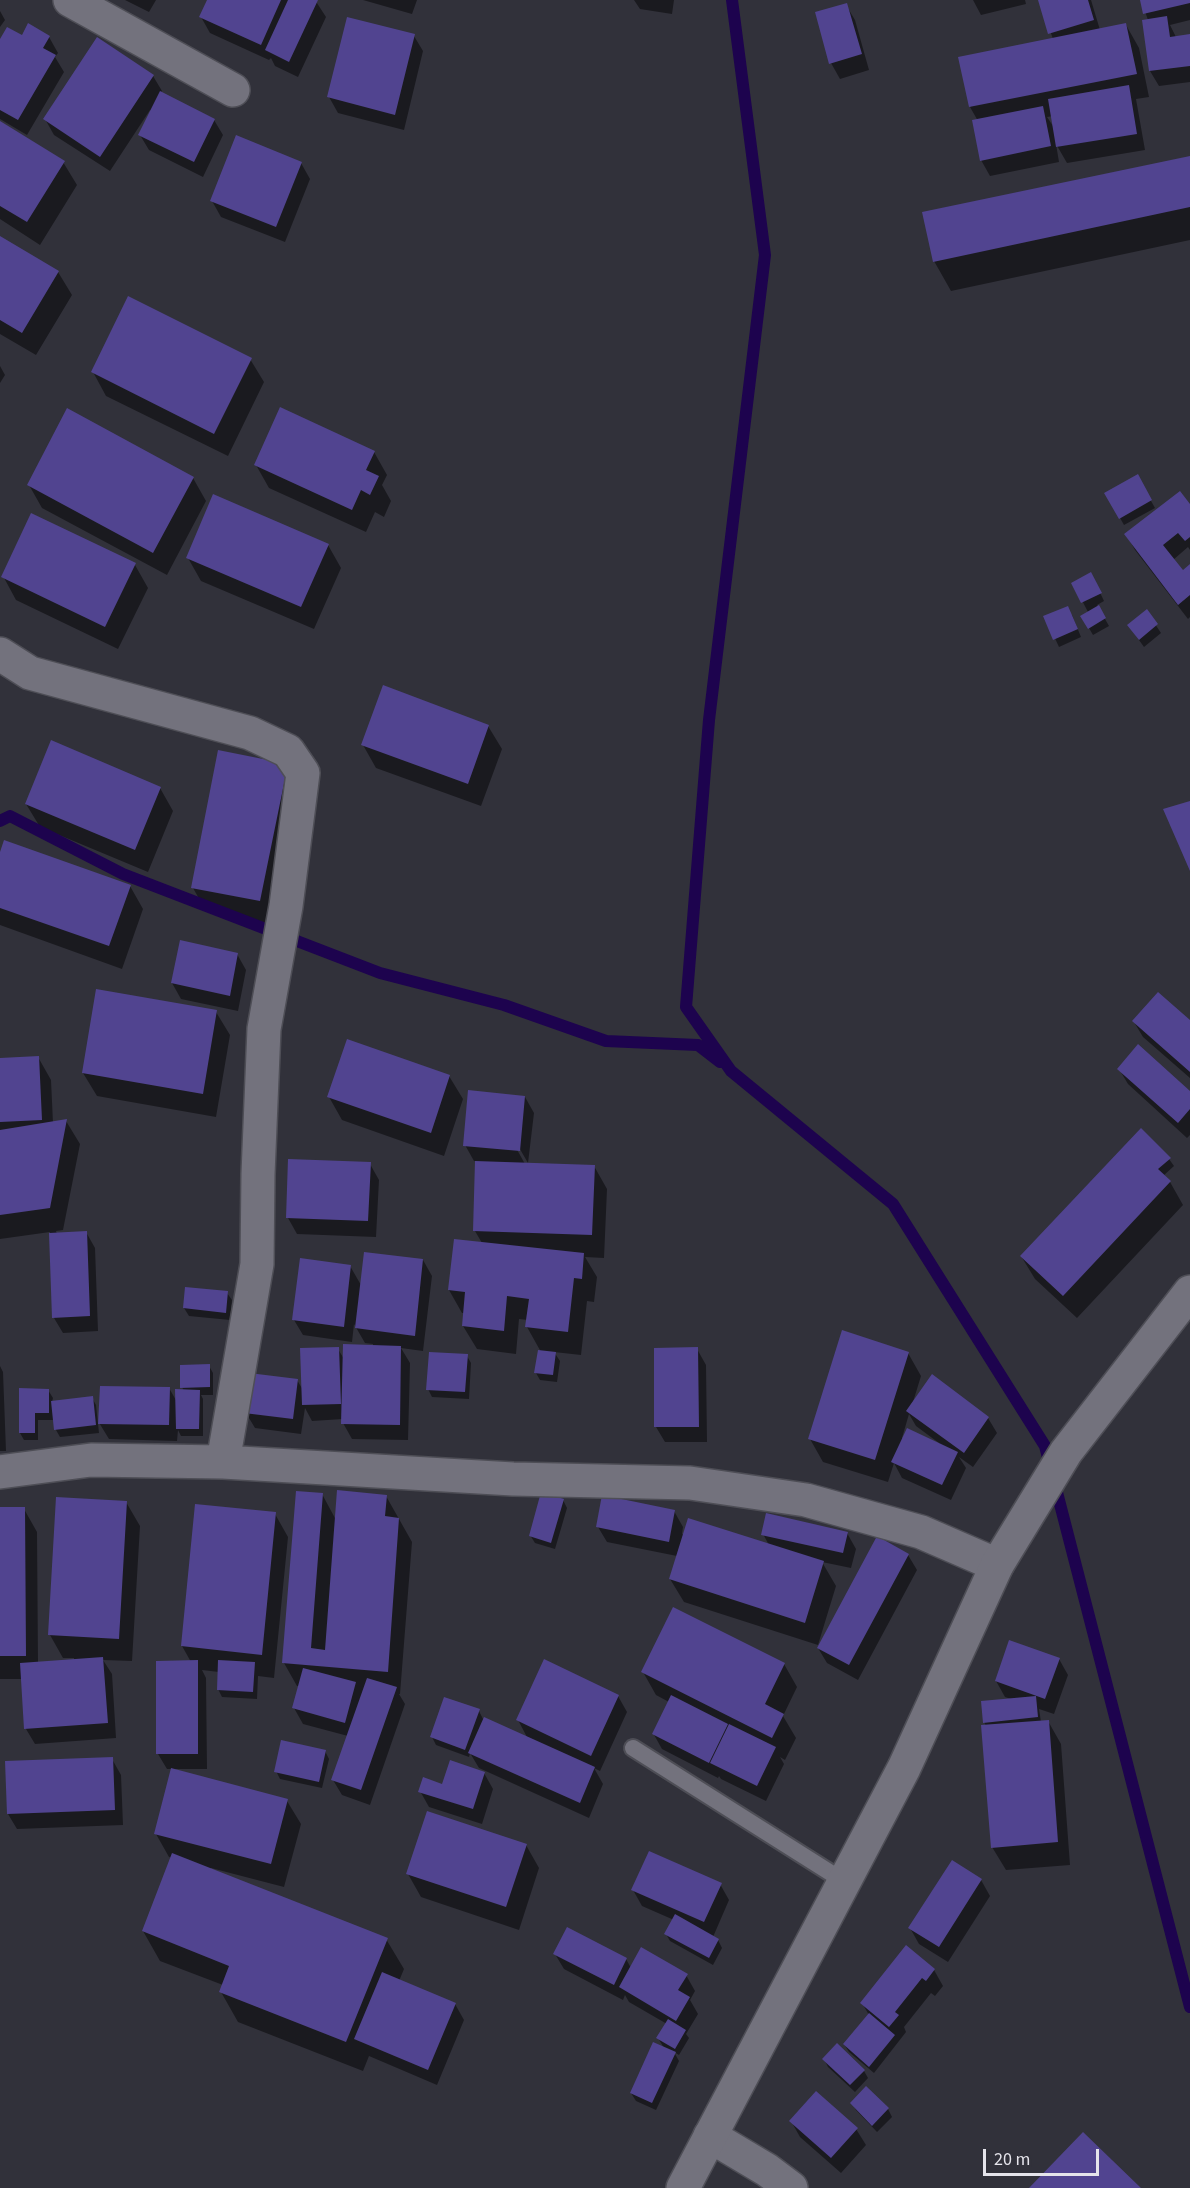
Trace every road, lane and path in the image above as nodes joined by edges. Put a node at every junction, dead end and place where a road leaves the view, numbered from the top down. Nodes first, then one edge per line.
1 (70, 0) edge
2 (233, 90) dead end
3 (0, 654) edge
4 (1190, 1292) edge
5 (224, 1462) junction
6 (0, 1472) edge
7 (997, 1565) junction
8 (633, 1748) dead end
9 (844, 1882) junction
10 (710, 2136) junction
11 (683, 2188) edge
12 (791, 2188) edge

1 - 2 street
3 - 5 street
4 - 7 street
5 - 6 street
5 - 7 street
7 - 9 street
8 - 9 lane
9 - 10 street
10 - 11 street
10 - 12 street

